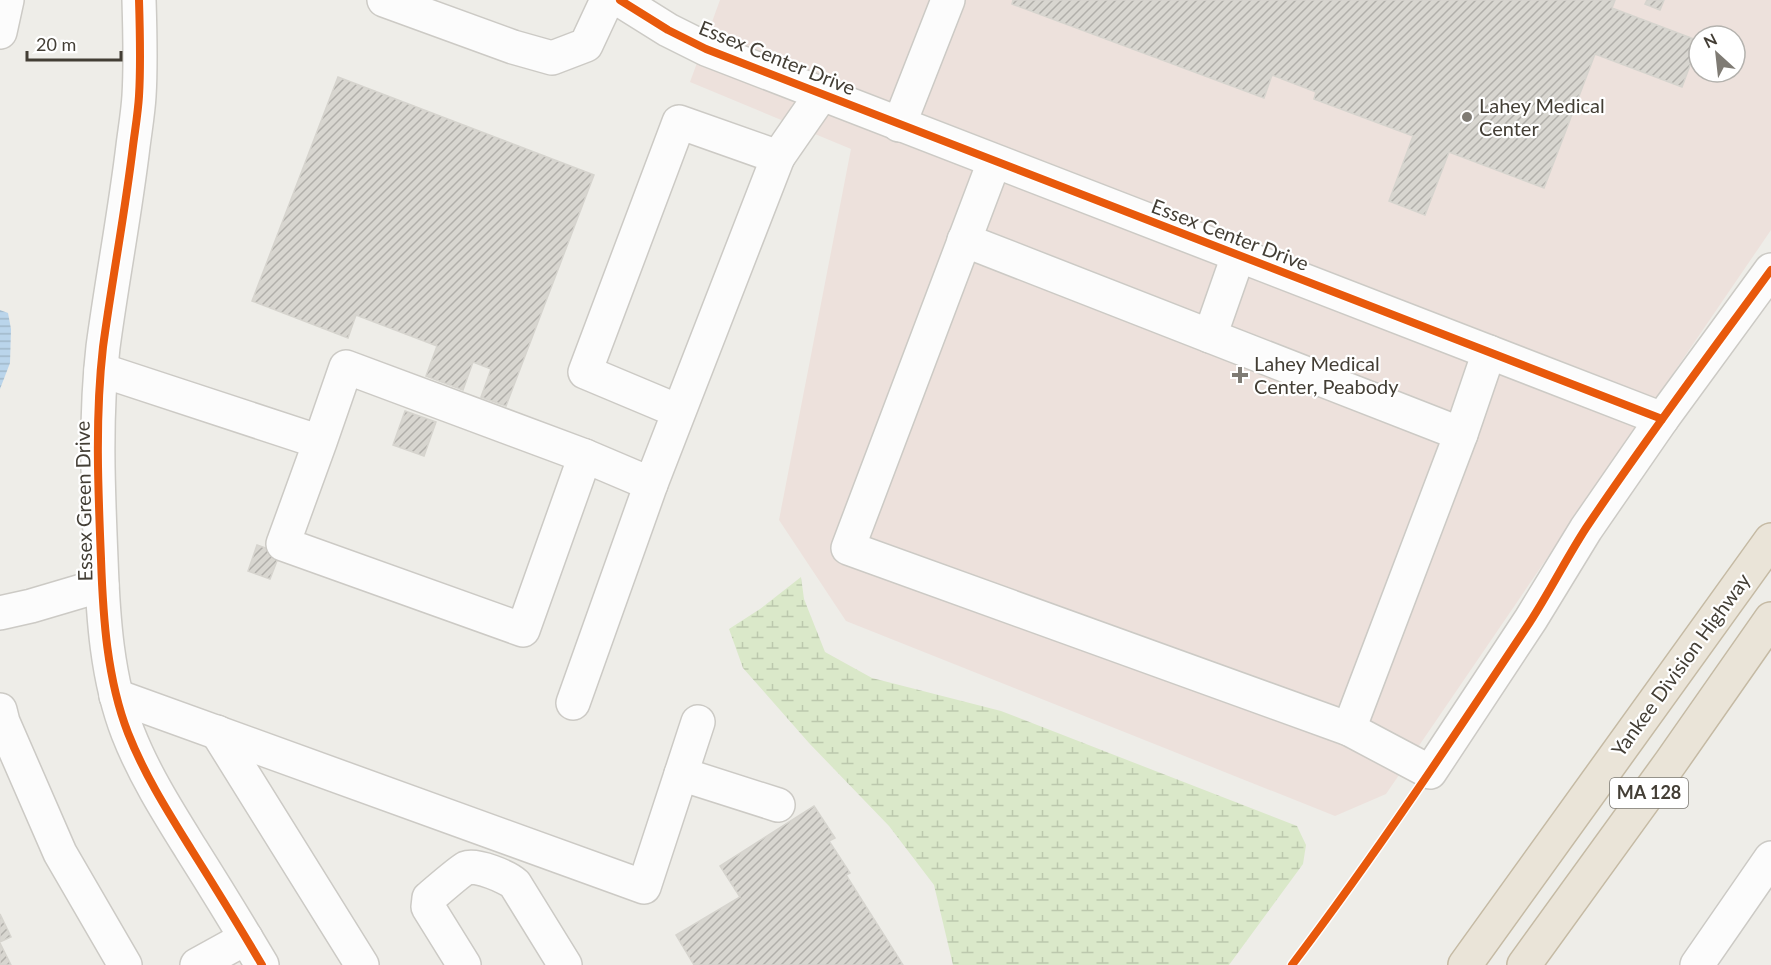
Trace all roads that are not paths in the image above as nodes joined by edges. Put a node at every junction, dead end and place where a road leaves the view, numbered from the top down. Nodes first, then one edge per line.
1 (7, 0) edge
2 (139, 0) edge
3 (384, 0) edge
4 (607, 0) edge
5 (620, 0) edge
6 (948, 0) edge
7 (0, 32) edge
8 (821, 95) junction
9 (899, 125) junction
10 (778, 157) junction
11 (994, 162) junction
12 (964, 240) junction
13 (1238, 256) junction
14 (1771, 270) edge
15 (1210, 336) junction
16 (1489, 352) junction
17 (101, 370) junction
18 (678, 411) junction
19 (1662, 419) junction
20 (1461, 434) junction
21 (320, 441) junction
22 (585, 456) junction
23 (651, 484) junction
24 (1771, 540) edge
25 (102, 585) junction
26 (0, 613) edge
27 (1771, 619) edge
28 (116, 696) junction
29 (573, 703) dead end
30 (0, 710) edge
31 (698, 722) dead end
32 (1349, 729) junction
33 (217, 732) junction
34 (681, 774) junction
35 (778, 805) dead end
36 (1771, 858) edge
37 (254, 951) edge
38 (125, 965) edge
39 (197, 965) edge
40 (362, 965) edge
41 (464, 965) edge
42 (566, 965) edge
43 (1465, 965) edge
44 (1524, 965) edge
45 (1697, 965) edge

1 - 7 street
2 - 17 street, Essex Green Drive
3 - 4 street
5 - 8 street, Essex Center Drive
6 - 9 street
8 - 9 street, Essex Center Drive
8 - 10 street
9 - 11 street, Essex Center Drive
10 - 18 street
10 - 18 street
11 - 12 street
11 - 13 street, Essex Center Drive
12 - 15 street
12 - 32 street
13 - 15 street
13 - 16 street, Essex Center Drive
14 - 19 street
15 - 20 street
16 - 19 street, Essex Center Drive
16 - 20 street
17 - 21 street
17 - 25 street, Essex Green Drive
18 - 23 street
19 - 32 street
20 - 32 street
21 - 22 street
21 - 22 street
22 - 23 street
23 - 29 street
24 - 43 highway, Yankee Division Highway / MA 128
25 - 26 street
25 - 28 street, Essex Green Drive
27 - 44 highway, MA 128
28 - 33 street
28 - 37 street, Essex Green Drive
30 - 38 street
31 - 34 street
33 - 34 street
33 - 40 street
34 - 35 street
36 - 45 street
37 - 39 street
41 - 42 street

